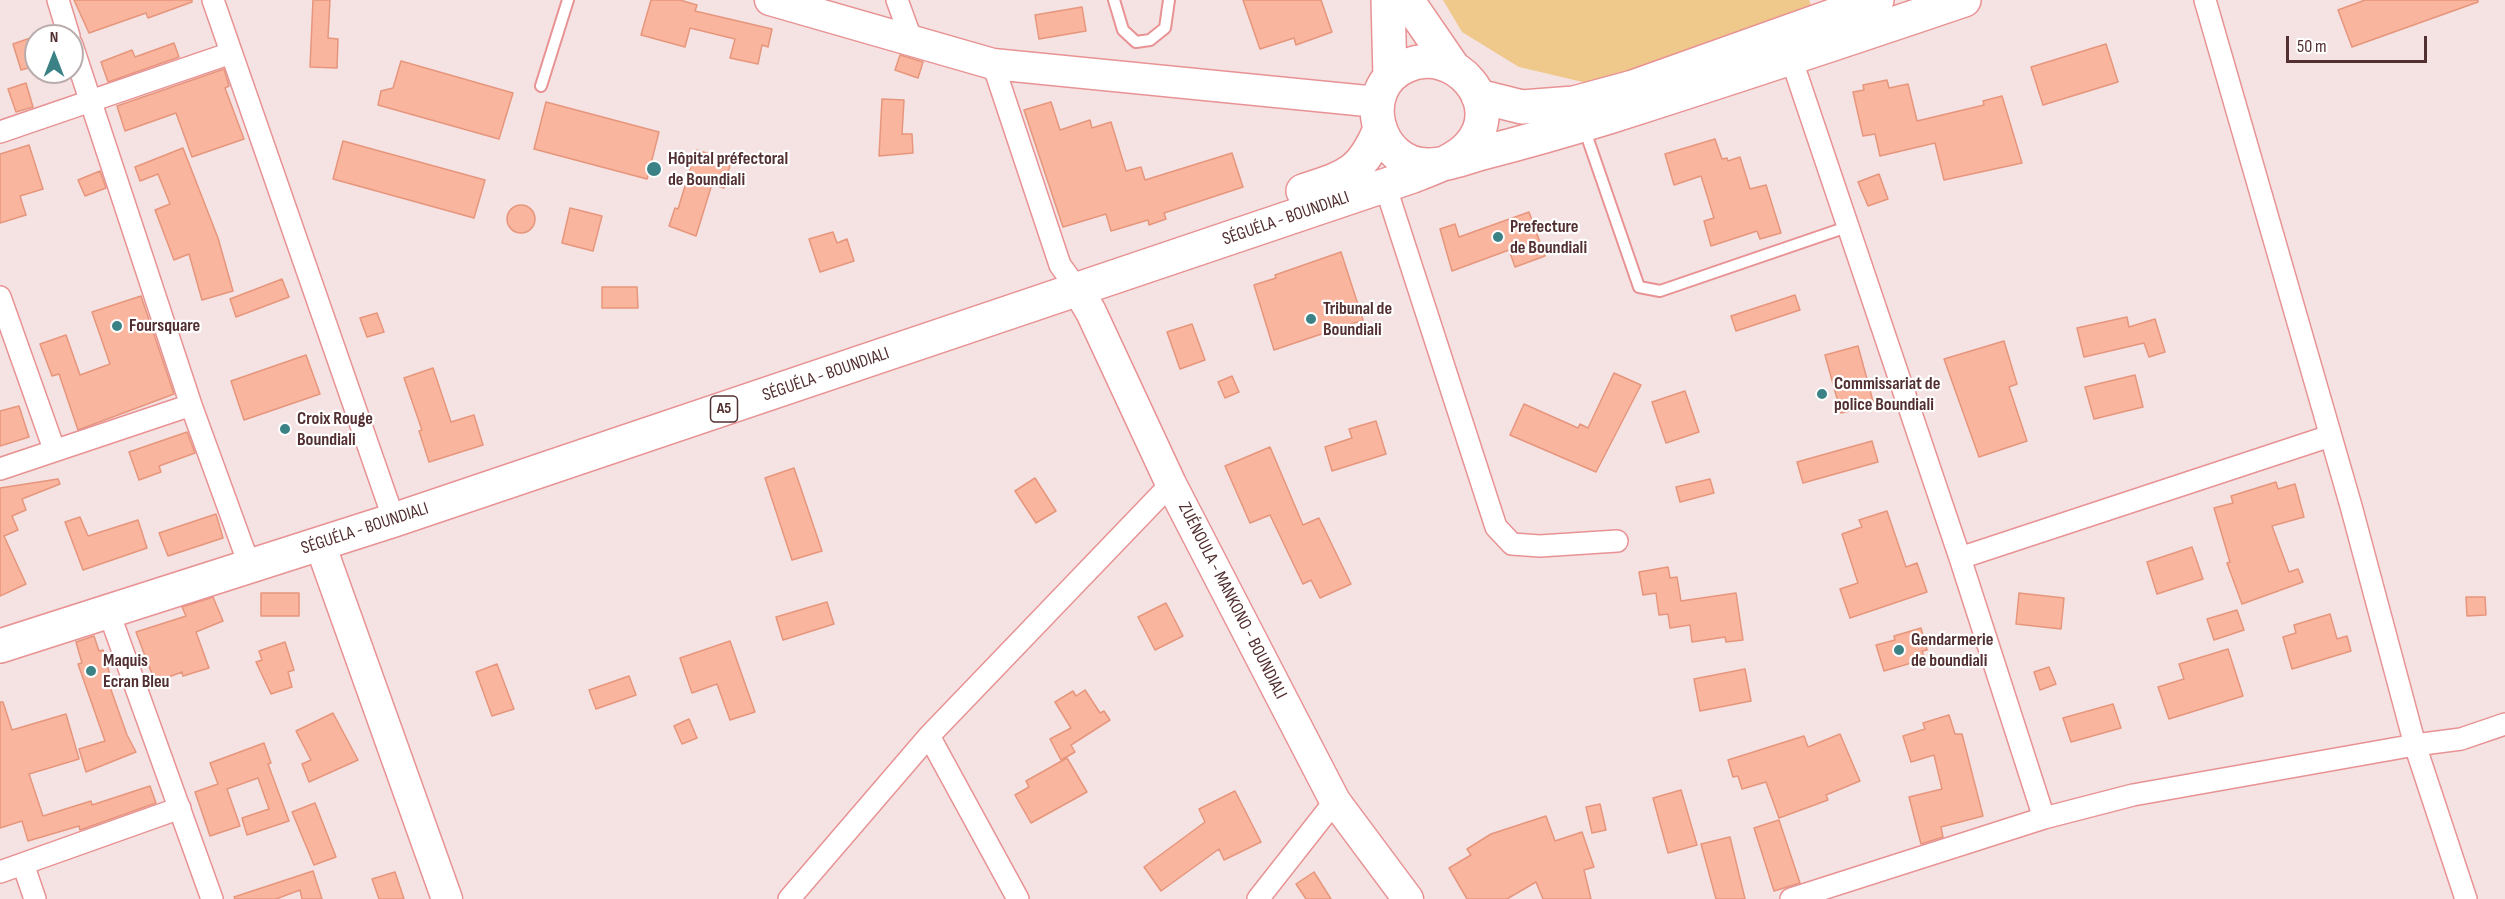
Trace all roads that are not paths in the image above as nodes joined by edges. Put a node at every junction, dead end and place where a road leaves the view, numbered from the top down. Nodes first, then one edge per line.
1 (58, 0) edge
2 (213, 0) edge
3 (568, 0) edge
4 (770, 0) edge
5 (897, 0) edge
6 (1114, 0) edge
7 (1169, 0) edge
8 (1388, 0) edge
9 (1407, 0) edge
10 (1877, 0) edge
11 (1964, 0) edge
12 (2205, 0) edge
13 (65, 24) edge
14 (912, 41) junction
15 (1787, 46) junction
16 (231, 53) junction
17 (993, 64) junction
18 (1453, 67) junction
19 (84, 83) edge
20 (541, 86) dead end
21 (1478, 96) junction
22 (90, 102) junction
23 (1382, 103) junction
24 (1583, 125) junction
25 (0, 132) edge
26 (1444, 163) junction
27 (1385, 186) junction
28 (1847, 227) junction
29 (1072, 282) junction
30 (0, 297) edge
31 (191, 405) junction
32 (2330, 436) junction
33 (54, 449) junction
34 (0, 469) edge
35 (1171, 484) junction
36 (390, 511) junction
37 (1617, 541) dead end
38 (320, 544) junction
39 (246, 558) junction
40 (1960, 558) junction
41 (108, 610) junction
42 (0, 626) edge
43 (0, 646) edge
44 (2505, 724) edge
45 (929, 736) junction
46 (2415, 745) junction
47 (1335, 801) junction
48 (180, 808) junction
49 (2044, 818) junction
50 (23, 864) junction
51 (0, 872) edge
52 (35, 899) edge
53 (212, 899) edge
54 (447, 899) edge
55 (789, 899) edge
56 (1018, 899) edge
57 (1258, 899) edge
58 (1408, 899) edge
59 (1791, 899) edge
60 (2466, 899) edge

1 - 13 street
2 - 16 street
3 - 20 lane
4 - 14 street
5 - 14 street
6 - 7 lane
8 - 23 main road, A5
9 - 18 main road
10 - 15 main road
11 - 15 main road
12 - 32 street
14 - 17 street
15 - 21 main road
15 - 24 main road
15 - 28 street
16 - 22 street
16 - 36 street
17 - 23 street
17 - 29 street
18 - 21 main road
18 - 23 main road
19 - 22 street
21 - 26 main road, SÉGUÉLA - BOUNDIALI
22 - 25 street
22 - 31 street
23 - 26 main road
23 - 29 main road, SÉGUÉLA - BOUNDIALI / A5
24 - 26 main road
24 - 28 lane
26 - 27 main road, SÉGUÉLA - BOUNDIALI / A5
27 - 29 main road, SÉGUÉLA - BOUNDIALI / A5
27 - 37 street
28 - 40 street
29 - 35 street, ZUÉNOULA - MANKONO - BOUNDIALI
29 - 36 main road, SÉGUÉLA - BOUNDIALI / A5
30 - 33 street
31 - 33 street
31 - 39 street
32 - 40 street
32 - 46 street
33 - 34 street
35 - 45 street
35 - 47 street, ZUÉNOULA - MANKONO - BOUNDIALI
36 - 38 main road, SÉGUÉLA - BOUNDIALI / A5
36 - 39 main road, SÉGUÉLA - BOUNDIALI / A5
38 - 39 main road, SÉGUÉLA - BOUNDIALI / A5
38 - 54 street
39 - 41 main road, SÉGUÉLA - BOUNDIALI / A5
39 - 42 main road, SÉGUÉLA - BOUNDIALI / A5
40 - 49 street
41 - 43 main road, SÉGUÉLA - BOUNDIALI / A5
41 - 48 street
44 - 46 street
45 - 55 street
45 - 56 street
46 - 49 street
46 - 60 street
47 - 57 street
47 - 58 street, ZUÉNOULA - MANKONO - BOUNDIALI
48 - 50 street
48 - 53 street
49 - 59 street
50 - 51 street
50 - 52 street

